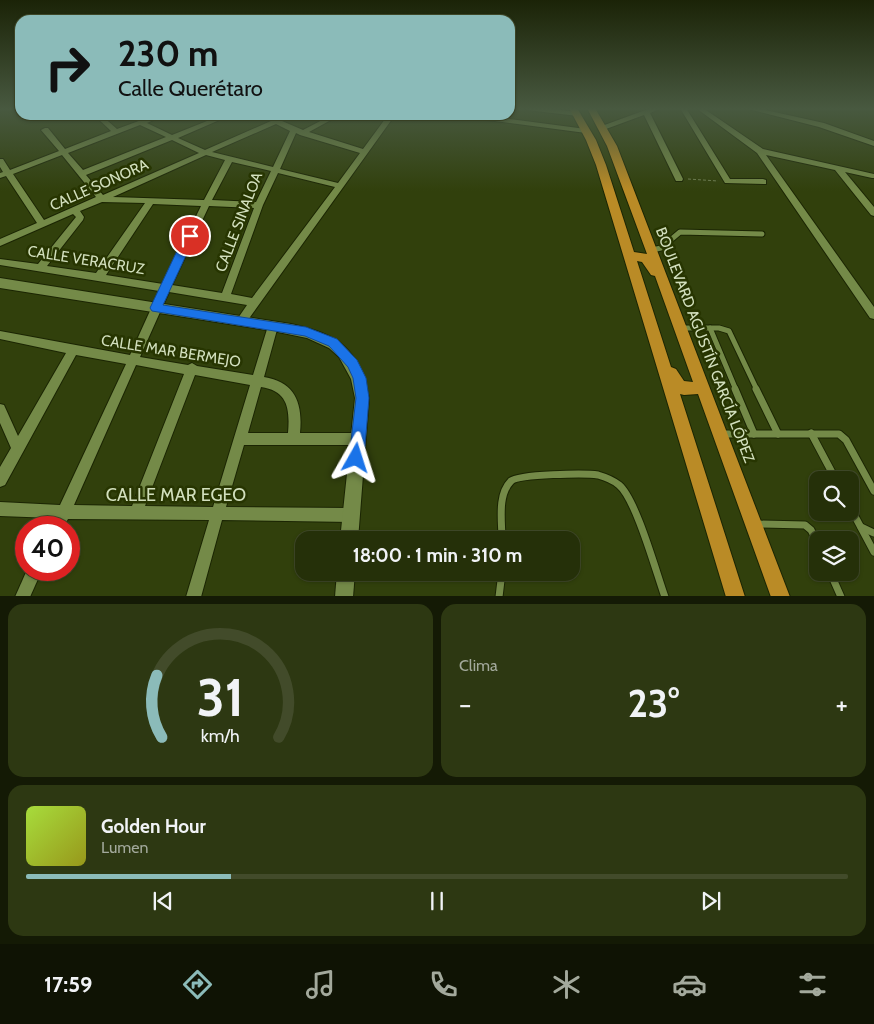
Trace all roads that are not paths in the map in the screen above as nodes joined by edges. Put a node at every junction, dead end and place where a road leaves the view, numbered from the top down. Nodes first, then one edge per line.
1 (50, 136) edge
2 (103, 136) edge
3 (173, 136) edge
4 (244, 136) edge
5 (291, 136) edge
6 (312, 136) edge
7 (377, 136) edge
8 (588, 136) edge
9 (607, 136) edge
10 (658, 136) edge
11 (700, 136) edge
12 (738, 136) edge
13 (851, 136) edge
14 (170, 137) junction
15 (874, 144) edge
16 (760, 151) junction
17 (63, 152) junction
18 (365, 152) junction
19 (205, 153) junction
20 (229, 160) junction
21 (0, 161) edge
22 (838, 169) junction
23 (274, 170) junction
24 (9, 172) junction
25 (81, 174) junction
26 (0, 176) edge
27 (872, 176) dead end
28 (679, 179) road end
29 (763, 182) dead end
30 (340, 186) junction
31 (102, 199) junction
32 (151, 201) junction
33 (206, 202) junction
34 (259, 205) junction
35 (75, 211) junction
36 (874, 213) edge
37 (43, 225) junction
38 (762, 234) dead end
39 (0, 243) edge
40 (652, 250) junction
41 (630, 256) junction
42 (0, 262) edge
43 (41, 267) junction
44 (99, 277) junction
45 (0, 284) edge
46 (666, 286) junction
47 (165, 287) junction
48 (226, 298) junction
49 (255, 302) junction
50 (156, 308) junction
51 (874, 315) edge
52 (241, 322) junction
53 (273, 326) junction
54 (681, 328) junction
55 (710, 328) junction
56 (0, 335) edge
57 (73, 350) junction
58 (659, 351) junction
59 (134, 360) junction
60 (192, 368) junction
61 (257, 380) junction
62 (703, 387) junction
63 (0, 410) edge
64 (811, 433) junction
65 (721, 434) junction
66 (754, 434) junction
67 (778, 434) junction
68 (293, 438) junction
69 (239, 439) junction
70 (358, 439) junction
71 (17, 448) junction
72 (831, 471) edge
73 (0, 480) edge
74 (874, 492) edge
75 (0, 509) edge
76 (63, 512) junction
77 (136, 514) junction
78 (216, 514) junction
79 (351, 515) junction
80 (61, 516) edge
81 (857, 521) edge
82 (754, 524) junction
83 (860, 527) junction
84 (350, 531) edge
85 (502, 531) edge
86 (812, 531) edge
87 (874, 533) edge
88 (874, 552) edge
89 (30, 581) edge
90 (345, 581) edge
91 (501, 581) edge
92 (834, 581) edge
93 (22, 596) edge
94 (192, 596) edge
95 (344, 596) edge
96 (500, 596) edge
97 (665, 596) edge
98 (736, 596) edge
99 (782, 596) edge
100 (841, 596) edge

1 - 17 street
2 - 17 street
3 - 14 street
4 - 19 street, CALLE SONORA
5 - 23 street, CALLE SINALOA
6 - 18 street
7 - 18 street
8 - 41 main road
9 - 40 main road, BOULEVARD AGUSTÍN GARCÍA LÓPEZ
10 - 28 street
11 - 29 street
12 - 16 street
13 - 15 street
14 - 19 street
14 - 25 street
16 - 22 street
16 - 51 street
17 - 24 street
17 - 25 street
18 - 30 street
19 - 20 street
19 - 31 street, CALLE SONORA
20 - 23 street
20 - 33 street
21 - 24 street
22 - 27 street
22 - 36 street
23 - 30 street
23 - 34 street, CALLE SINALOA
24 - 26 street
24 - 37 street
25 - 31 street
30 - 49 street
31 - 32 street
31 - 35 street, CALLE SONORA
32 - 33 street
32 - 44 street
33 - 34 street
33 - 47 street
34 - 48 street, CALLE SINALOA
35 - 37 street, CALLE SONORA
35 - 43 street
37 - 39 street, CALLE SONORA
38 - 40 lane
40 - 46 main road, BOULEVARD AGUSTÍN GARCÍA LÓPEZ
41 - 46 main road
41 - 58 main road
42 - 43 street, CALLE VERACRUZ
43 - 44 street, CALLE VERACRUZ
44 - 47 street, CALLE VERACRUZ
45 - 50 street
46 - 54 main road, BOULEVARD AGUSTÍN GARCÍA LÓPEZ
47 - 48 street, CALLE VERACRUZ
47 - 50 street
48 - 49 street, CALLE VERACRUZ
49 - 52 street
50 - 52 street
50 - 59 street
52 - 53 street
53 - 61 street
53 - 70 street
54 - 55 lane
54 - 62 main road, BOULEVARD AGUSTÍN GARCÍA LÓPEZ
55 - 66 lane
55 - 67 lane
56 - 57 street, CALLE MAR BERMEJO
57 - 59 street, CALLE MAR BERMEJO
57 - 71 street
58 - 62 main road
58 - 98 main road
59 - 60 street, CALLE MAR BERMEJO
59 - 76 street
60 - 61 street, CALLE MAR BERMEJO
60 - 77 street
61 - 68 street, CALLE MAR BERMEJO
61 - 69 street
62 - 65 main road, BOULEVARD AGUSTÍN GARCÍA LÓPEZ
63 - 71 street
64 - 67 lane
64 - 72 lane
64 - 74 lane
65 - 66 lane
65 - 82 main road, BOULEVARD AGUSTÍN GARCÍA LÓPEZ
66 - 67 lane
68 - 69 street
68 - 70 street
69 - 78 street
70 - 79 street
71 - 73 street
75 - 76 street, CALLE MAR EGEO
76 - 77 street, CALLE MAR EGEO
76 - 80 street
77 - 78 street, CALLE MAR EGEO
78 - 79 street, CALLE MAR EGEO
78 - 94 street
79 - 84 street
81 - 83 lane
82 - 86 lane
82 - 99 main road, BOULEVARD AGUSTÍN GARCÍA LÓPEZ
83 - 87 lane
83 - 88 lane
85 - 97 lane
89 - 93 street
90 - 95 street
91 - 96 lane
92 - 100 lane

